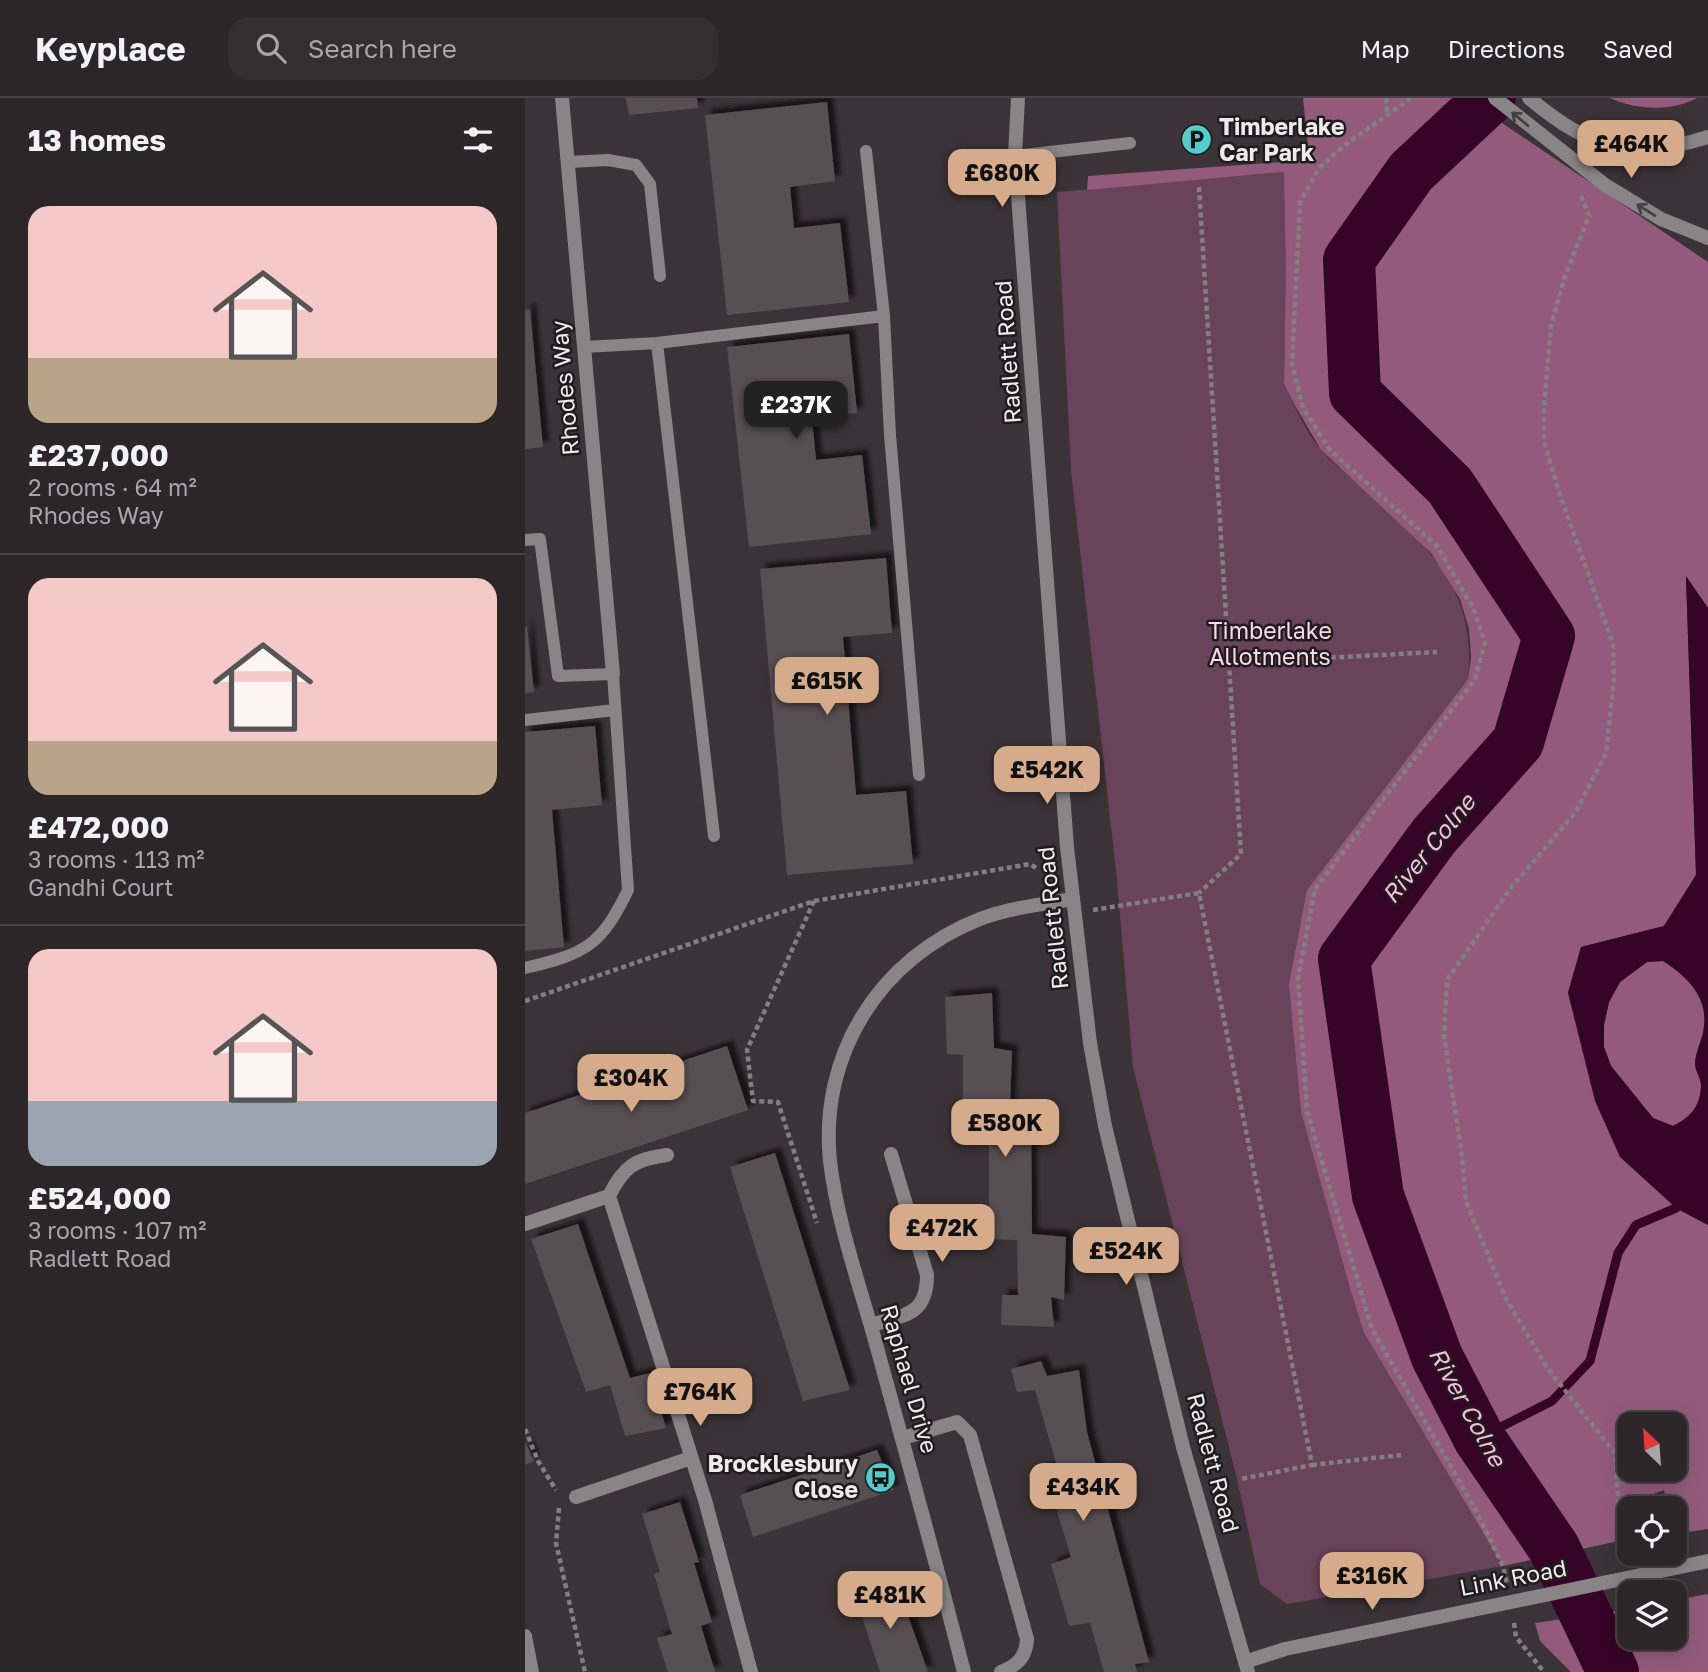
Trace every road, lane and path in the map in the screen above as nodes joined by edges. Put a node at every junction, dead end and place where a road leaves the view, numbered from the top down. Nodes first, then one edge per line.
1 (562, 98) edge
2 (1018, 98) edge
3 (1385, 98) edge
4 (1412, 98) edge
5 (1495, 98) edge
6 (1529, 98) edge
7 (1387, 115) junction
8 (1708, 137) edge
9 (1130, 143) dead end
10 (866, 151) dead end
11 (1015, 156) junction
12 (568, 162) junction
13 (1199, 187) dead end
14 (1577, 192) dead end
15 (1708, 238) edge
16 (660, 276) dead end
17 (884, 316) junction
18 (657, 343) junction
19 (584, 347) junction
20 (525, 540) edge
21 (1437, 652) dead end
22 (1229, 663) junction
23 (613, 674) junction
24 (615, 710) junction
25 (525, 720) edge
26 (919, 775) dead end
27 (714, 836) dead end
28 (1036, 868) dead end
29 (1199, 893) junction
30 (1074, 906) junction
31 (525, 968) edge
32 (525, 1001) edge
33 (891, 1154) dead end
34 (667, 1155) dead end
35 (610, 1196) junction
36 (525, 1224) edge
37 (871, 1325) junction
38 (525, 1429) edge
39 (903, 1438) junction
40 (1401, 1455) dead end
41 (691, 1458) junction
42 (1312, 1465) junction
43 (1241, 1479) dead end
44 (576, 1497) dead end
45 (1708, 1561) edge
46 (1629, 1578) junction
47 (1507, 1585) dead end
48 (1513, 1614) dead end
49 (525, 1636) edge
50 (1247, 1667) edge
51 (532, 1672) edge
52 (586, 1672) edge
53 (751, 1672) edge
54 (964, 1672) edge
55 (1002, 1672) edge
56 (1544, 1672) edge

1 - 12 street, Rhodes Way
2 - 11 street, Radlett Road
3 - 7 path
4 - 7 path
15 -> 5 street
6 - 8 street
7 - 47 path
9 - 11 lane
10 - 17 lane
11 - 30 street, Radlett Road
12 - 16 lane
12 - 19 street, Rhodes Way
13 - 22 path
14 - 46 path
17 - 18 lane
17 - 26 lane
18 - 19 lane
18 - 27 lane
19 - 23 street, Rhodes Way
20 - 23 lane
21 - 22 path
22 - 29 path
23 - 24 lane
24 - 25 lane
24 - 31 lane
28 - 32 path
29 - 30 path
29 - 42 path
30 - 37 street, Raphael Drive
30 - 50 street, Radlett Road
33 - 37 street
34 - 35 street
35 - 36 street
35 - 41 street
37 - 39 street, Raphael Drive
38 - 52 path
39 - 54 street, Raphael Drive
39 - 55 street
40 - 42 path
41 - 44 street
41 - 53 street
42 - 43 path
45 - 46 street, Link Road
46 - 50 street, Link Road
48 - 56 path
49 - 51 street

